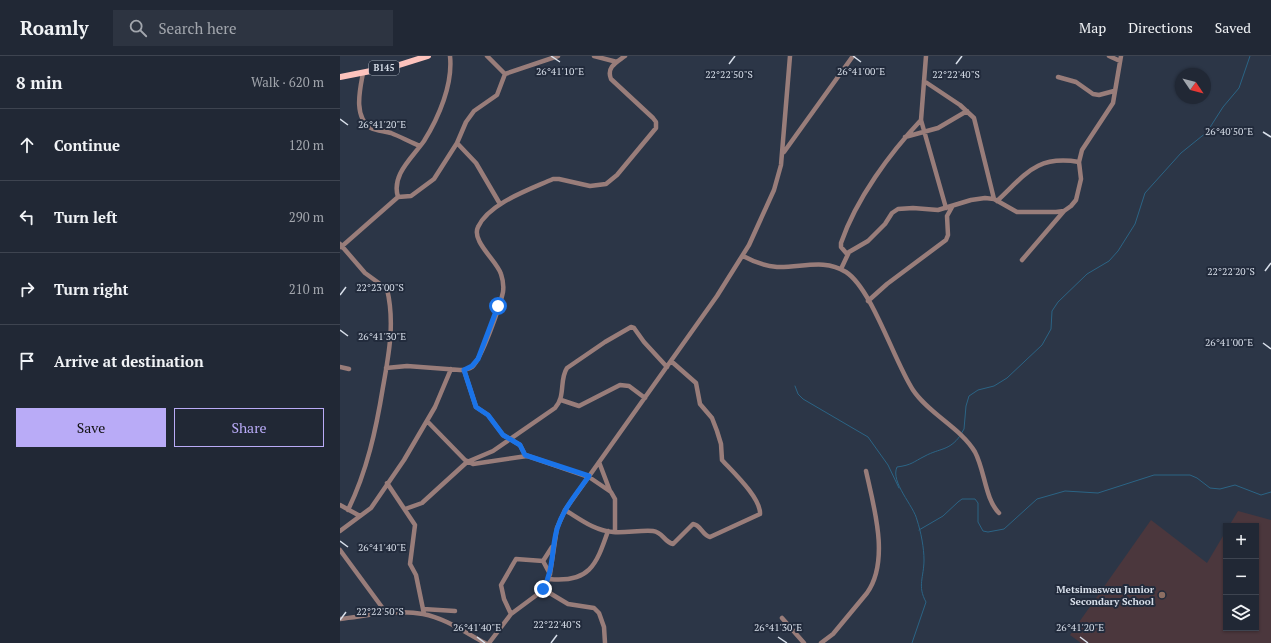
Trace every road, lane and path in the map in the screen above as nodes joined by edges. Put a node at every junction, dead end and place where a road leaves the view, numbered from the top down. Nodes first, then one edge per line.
1 (428, 56) edge
2 (450, 56) edge
3 (487, 56) edge
4 (558, 56) edge
5 (594, 56) edge
6 (626, 56) edge
7 (790, 56) edge
8 (853, 56) edge
9 (926, 56) edge
10 (1109, 56) edge
11 (1120, 58) edge
12 (617, 62) junction
13 (363, 73) junction
14 (505, 74) junction
15 (340, 77) edge
16 (1058, 77) dead end
17 (924, 81) junction
18 (1114, 91) junction
19 (967, 111) junction
20 (921, 120) junction
21 (925, 132) junction
22 (905, 137) junction
23 (457, 143) junction
24 (420, 146) junction
25 (783, 152) junction
26 (1079, 162) junction
27 (398, 197) junction
28 (995, 200) junction
29 (500, 204) junction
30 (952, 207) junction
31 (946, 208) junction
32 (938, 210) junction
33 (1064, 211) junction
34 (947, 216) junction
35 (341, 246) edge
36 (847, 254) junction
37 (743, 256) junction
38 (1022, 260) dead end
39 (841, 269) junction
40 (868, 300) junction
41 (671, 361) junction
42 (340, 367) edge
43 (667, 367) junction
44 (386, 368) junction
45 (349, 369) dead end
46 (451, 369) junction
47 (464, 370) junction
48 (645, 398) junction
49 (561, 400) junction
50 (427, 421) junction
51 (510, 440) junction
52 (527, 456) junction
53 (467, 462) junction
54 (600, 462) junction
55 (866, 471) dead end
56 (589, 476) junction
57 (387, 483) junction
58 (611, 492) junction
59 (340, 505) edge
60 (405, 509) junction
61 (348, 510) junction
62 (565, 510) junction
63 (1000, 513) dead end
64 (360, 516) junction
65 (340, 531) edge
66 (608, 531) junction
67 (616, 532) junction
68 (553, 546) junction
69 (340, 550) edge
70 (543, 561) junction
71 (550, 574) junction
72 (549, 579) junction
73 (543, 589) junction
74 (455, 611) dead end
75 (424, 612) junction
76 (387, 614) junction
77 (511, 614) junction
78 (782, 618) dead end
79 (340, 619) edge
80 (485, 643) edge
81 (489, 643) edge
82 (606, 643) edge
83 (804, 643) edge
84 (821, 643) edge

1 - 13 main road, B145
2 - 24 street
3 - 14 street
4 - 14 street
5 - 12 street
6 - 12 street
7 - 25 street
8 - 25 street
9 - 17 street
10 - 11 street
11 - 18 street
12 - 29 street
13 - 15 main road, B145
13 - 24 street
14 - 23 street
16 - 18 street
17 - 19 street
17 - 20 street
18 - 26 street
19 - 21 street
19 - 28 street
20 - 21 street
20 - 22 street
21 - 22 street
21 - 31 street
22 - 36 street
23 - 27 street
23 - 29 street
24 - 27 street
25 - 37 street
26 - 28 street
26 - 33 street
27 - 35 street
28 - 30 street
28 - 33 street
29 - 47 street
30 - 31 street
30 - 34 street
31 - 32 street
32 - 34 street
32 - 36 street
33 - 38 street
34 - 40 street
35 - 44 street
36 - 39 street
37 - 39 street
37 - 41 street
39 - 40 street
40 - 63 street
41 - 43 street
41 - 67 street
42 - 45 street
43 - 48 street
43 - 49 street
44 - 46 street
44 - 61 street
46 - 47 street
46 - 50 street
47 - 51 street
48 - 49 street
48 - 54 street
49 - 51 street
50 - 53 street
50 - 57 street
51 - 52 street
51 - 53 street
52 - 53 street
52 - 56 street
53 - 60 street
54 - 56 street
54 - 58 street
55 - 84 street
56 - 58 street
56 - 62 street
57 - 60 street
57 - 64 street
58 - 67 street
59 - 61 street
60 - 75 street
61 - 64 street
62 - 66 street
62 - 68 street
64 - 65 street
66 - 67 street
66 - 72 street
68 - 70 street
68 - 71 street
69 - 76 street
70 - 71 street
70 - 77 street
71 - 72 street
72 - 73 street
73 - 77 street
73 - 82 street
74 - 75 street
75 - 76 street
75 - 80 street
76 - 79 street
77 - 81 street
78 - 83 street

